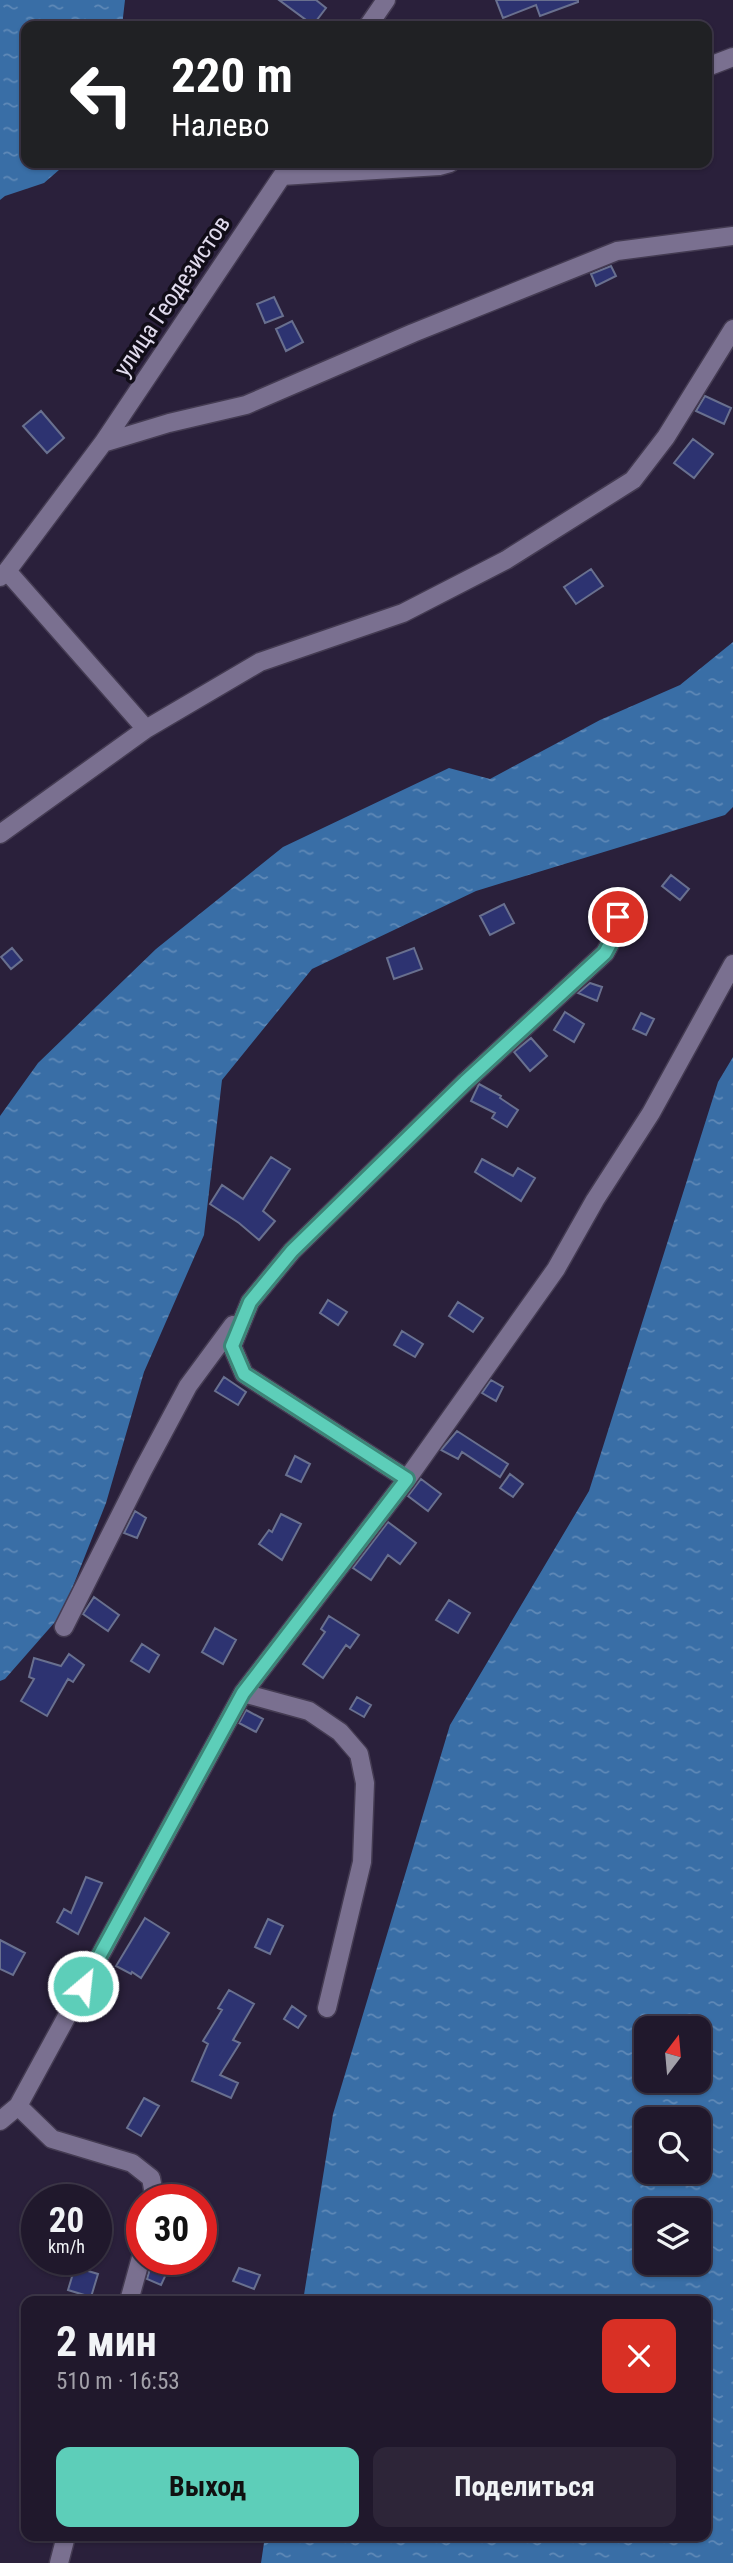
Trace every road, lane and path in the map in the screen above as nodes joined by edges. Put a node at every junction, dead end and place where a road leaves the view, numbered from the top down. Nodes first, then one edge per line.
1 (386, 0) edge
2 (371, 21) edge
3 (733, 57) edge
4 (712, 65) edge
5 (336, 168) edge
6 (285, 169) edge
7 (733, 236) edge
8 (733, 329) edge
9 (103, 443) junction
10 (4, 574) edge
11 (146, 729) junction
12 (0, 834) edge
13 (610, 902) dead end
14 (733, 964) edge
15 (250, 1302) junction
16 (407, 1479) junction
17 (64, 1627) dead end
18 (243, 1693) junction
19 (327, 2008) dead end
20 (18, 2106) junction
21 (0, 2121) edge
22 (152, 2184) edge
23 (136, 2275) edge
24 (130, 2296) edge
25 (65, 2541) edge
26 (59, 2563) edge

1 - 2 street
3 - 4 street
5 - 6 street, улица Геодезистов
6 - 9 street, улица Геодезистов
7 - 9 street
8 - 11 street
9 - 10 street, улица Геодезистов
10 - 11 street
11 - 12 street
13 - 15 street
14 - 16 street
15 - 16 street
15 - 17 street
16 - 18 street
18 - 19 street
18 - 20 street
20 - 21 street
20 - 22 street
23 - 24 street
25 - 26 street

